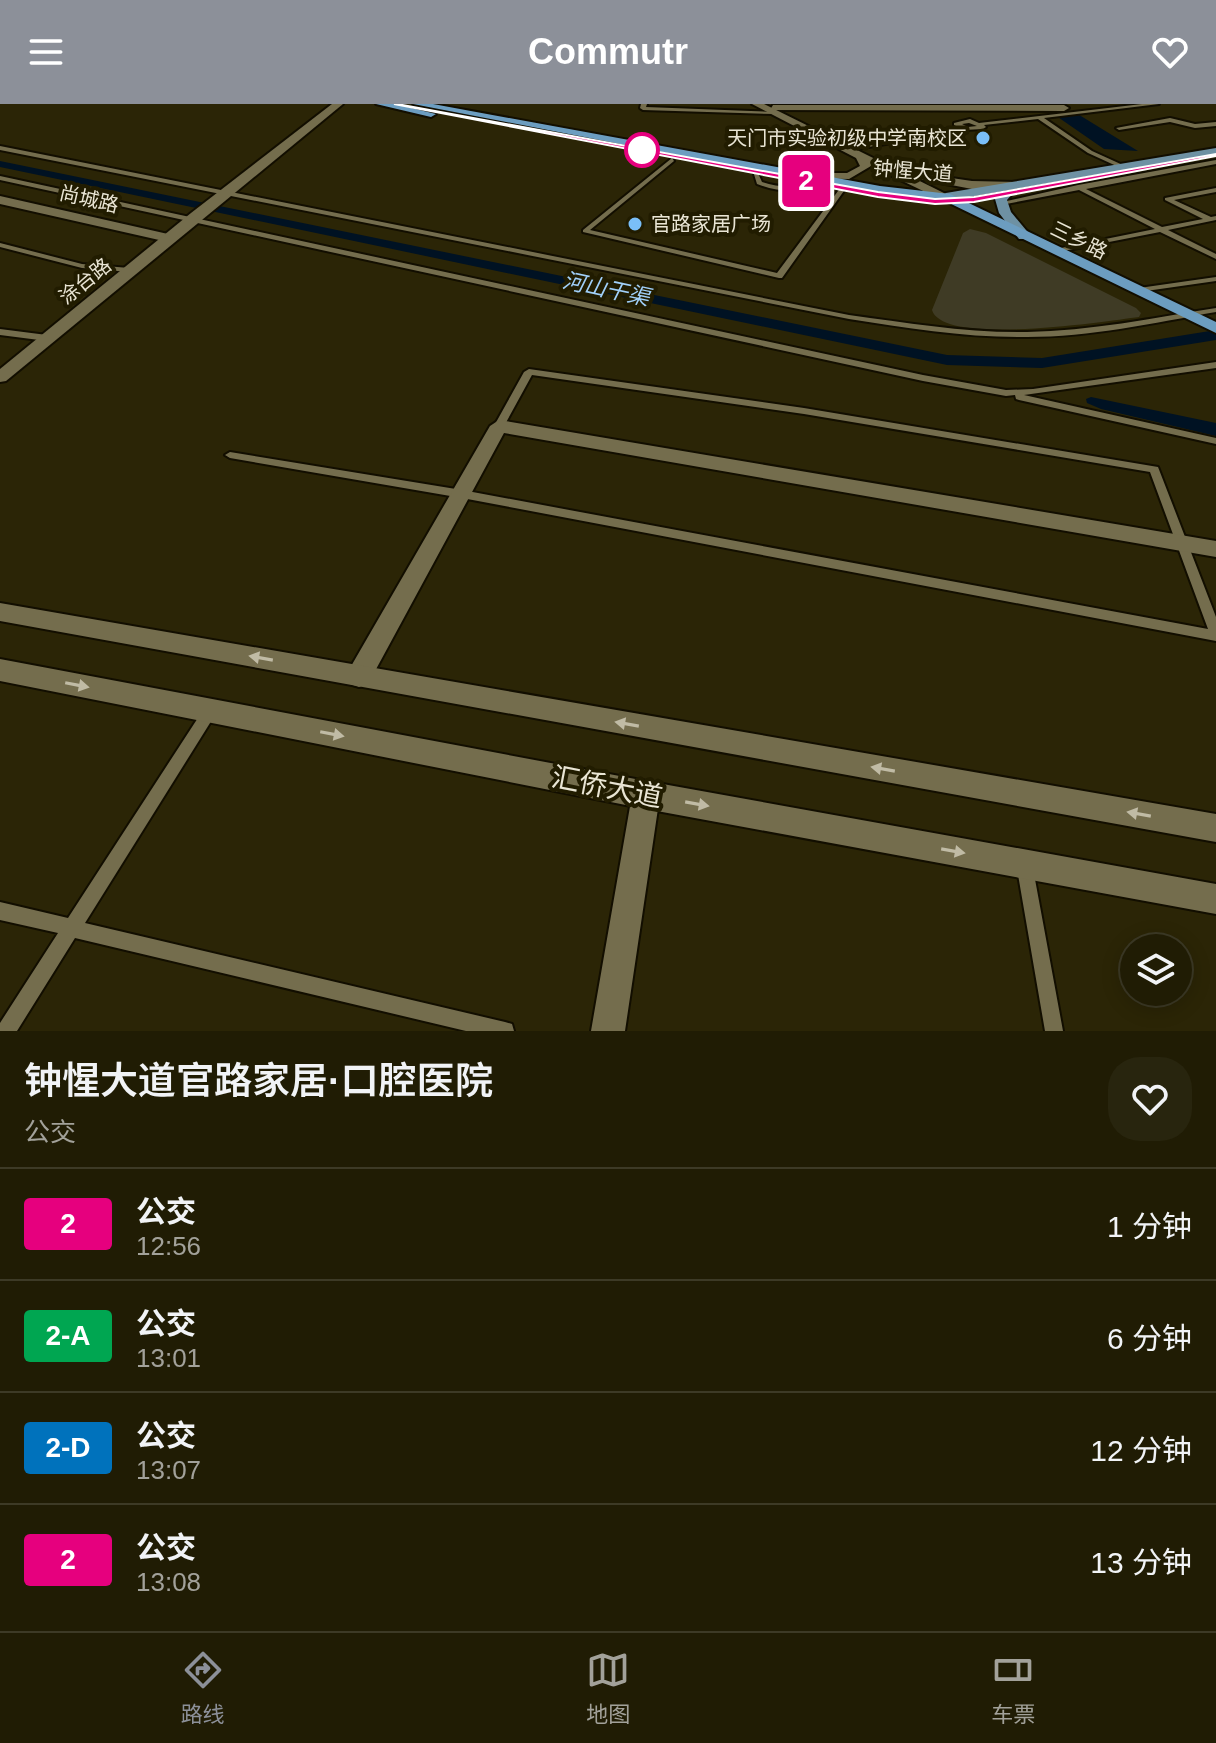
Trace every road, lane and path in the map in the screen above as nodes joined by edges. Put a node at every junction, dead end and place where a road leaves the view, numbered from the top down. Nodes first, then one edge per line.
1 (338, 104) edge
2 (381, 104) edge
3 (397, 104) edge
4 (418, 104) edge
5 (434, 104) edge
6 (644, 104) edge
7 (746, 104) edge
8 (758, 104) edge
9 (1156, 104) edge
10 (958, 106) edge
11 (1062, 106) edge
12 (771, 108) edge
13 (1040, 118) junction
14 (1216, 124) edge
15 (1119, 128) dead end
16 (597, 136) junction
17 (0, 148) edge
18 (854, 151) junction
19 (1216, 154) edge
20 (672, 160) junction
21 (1216, 162) edge
22 (1123, 167) junction
23 (755, 172) junction
24 (903, 172) junction
25 (801, 176) junction
26 (0, 178) edge
27 (1078, 187) junction
28 (843, 188) junction
29 (1216, 190) edge
30 (223, 194) junction
31 (1008, 194) junction
32 (878, 195) junction
33 (951, 199) junction
34 (0, 200) edge
35 (193, 218) junction
36 (1214, 220) edge
37 (1161, 229) junction
38 (1024, 236) junction
39 (168, 238) junction
40 (0, 245) edge
41 (1056, 251) junction
42 (1216, 257) edge
43 (129, 270) junction
44 (1216, 279) edge
45 (1139, 290) junction
46 (1216, 310) edge
47 (1192, 316) junction
48 (1216, 328) edge
49 (0, 332) edge
50 (47, 338) junction
51 (1216, 365) edge
52 (0, 377) edge
53 (976, 388) junction
54 (499, 426) junction
55 (1216, 441) edge
56 (230, 455) dead end
57 (462, 494) junction
58 (1182, 543) junction
59 (1216, 549) edge
60 (0, 612) edge
61 (1216, 635) edge
62 (0, 670) edge
63 (359, 676) junction
64 (210, 711) junction
65 (646, 795) junction
66 (1216, 828) edge
67 (1024, 863) junction
68 (1216, 899) edge
69 (0, 911) edge
70 (71, 928) junction
71 (6, 1031) edge
72 (505, 1031) edge
73 (608, 1031) edge
74 (1054, 1031) edge

1 - 30 street
2 - 20 highway
3 - 23 highway, 钟惺大道
4 - 16 highway, 钟惺大道
5 - 16 highway
6 - 12 lane
7 - 8 lane
8 - 12 street
9 - 13 lane
10 - 11 street
10 - 12 street
12 - 18 street
13 - 18 lane
13 - 22 lane
14 - 15 lane
16 - 25 highway, 钟惺大道
17 - 30 lane
18 - 24 street
18 - 25 street
18 - 33 street
19 - 22 main road, 钟惺大道
19 - 31 main road, 钟惺大道
20 - 23 highway
20 - 28 lane
21 - 27 lane
22 - 31 main road, 钟惺大道
23 - 28 highway, 钟惺大道
24 - 31 street
24 - 33 street
25 - 33 highway, 钟惺大道
26 - 35 lane
27 - 31 lane
27 - 37 lane
28 - 32 highway, 钟惺大道
29 - 36 lane
30 - 35 street, 涂台路
30 - 47 lane
31 - 33 main road, 钟惺大道
31 - 38 main road
32 - 33 highway, 钟惺大道
32 - 38 highway
33 - 38 highway, 三乡路
34 - 39 street, 尚城路
35 - 39 street, 涂台路
35 - 53 lane
36 - 37 lane
37 - 41 lane
37 - 42 lane
38 - 41 highway, 三乡路
39 - 43 street, 涂台路
40 - 43 lane
41 - 45 highway, 三乡路
43 - 50 street, 涂台路
44 - 45 lane
45 - 47 highway, 三乡路
46 - 47 lane
47 - 48 highway, 三乡路
49 - 50 lane
50 - 52 street, 涂台路
51 - 53 lane
53 - 55 lane
54 - 57 street
54 - 58 street
54 - 58 lane
56 - 57 lane
57 - 61 lane
57 - 63 street
58 - 59 street
58 - 61 lane
63 -> 60 street
62 -> 64 street, 汇侨大道
66 -> 63 street
64 -> 65 street, 汇侨大道
64 - 70 lane
65 -> 67 street, 汇侨大道
65 - 73 street
67 - 68 street, 汇侨大道
67 - 74 lane
69 - 70 lane
70 - 71 lane
70 - 72 lane

